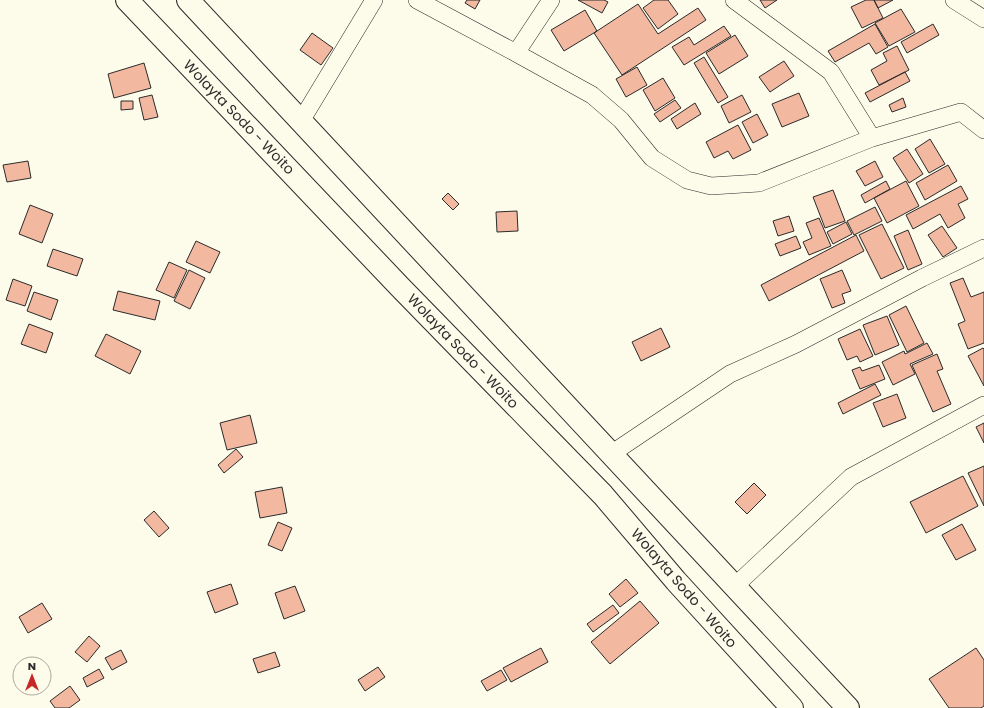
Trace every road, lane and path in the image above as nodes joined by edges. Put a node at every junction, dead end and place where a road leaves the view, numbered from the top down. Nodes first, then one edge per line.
1 (127, 0) edge
2 (188, 0) edge
3 (374, 0) edge
4 (417, 0) edge
5 (551, 0) edge
6 (734, 0) edge
7 (954, 0) edge
8 (984, 19) edge
9 (516, 53) junction
10 (301, 121) junction
11 (984, 130) edge
12 (872, 138) junction
13 (984, 248) edge
14 (984, 406) edge
15 (611, 454) junction
16 (735, 586) junction
17 (792, 708) edge
18 (848, 708) edge

1 - 17 highway, Wolayta Sodo - Woito
2 - 10 highway
3 - 10 street
4 - 9 street
5 - 9 street
6 - 12 street
7 - 8 street
9 - 12 street
10 - 15 highway
11 - 12 street
13 - 15 street
14 - 16 street
15 - 16 highway
16 - 18 highway

